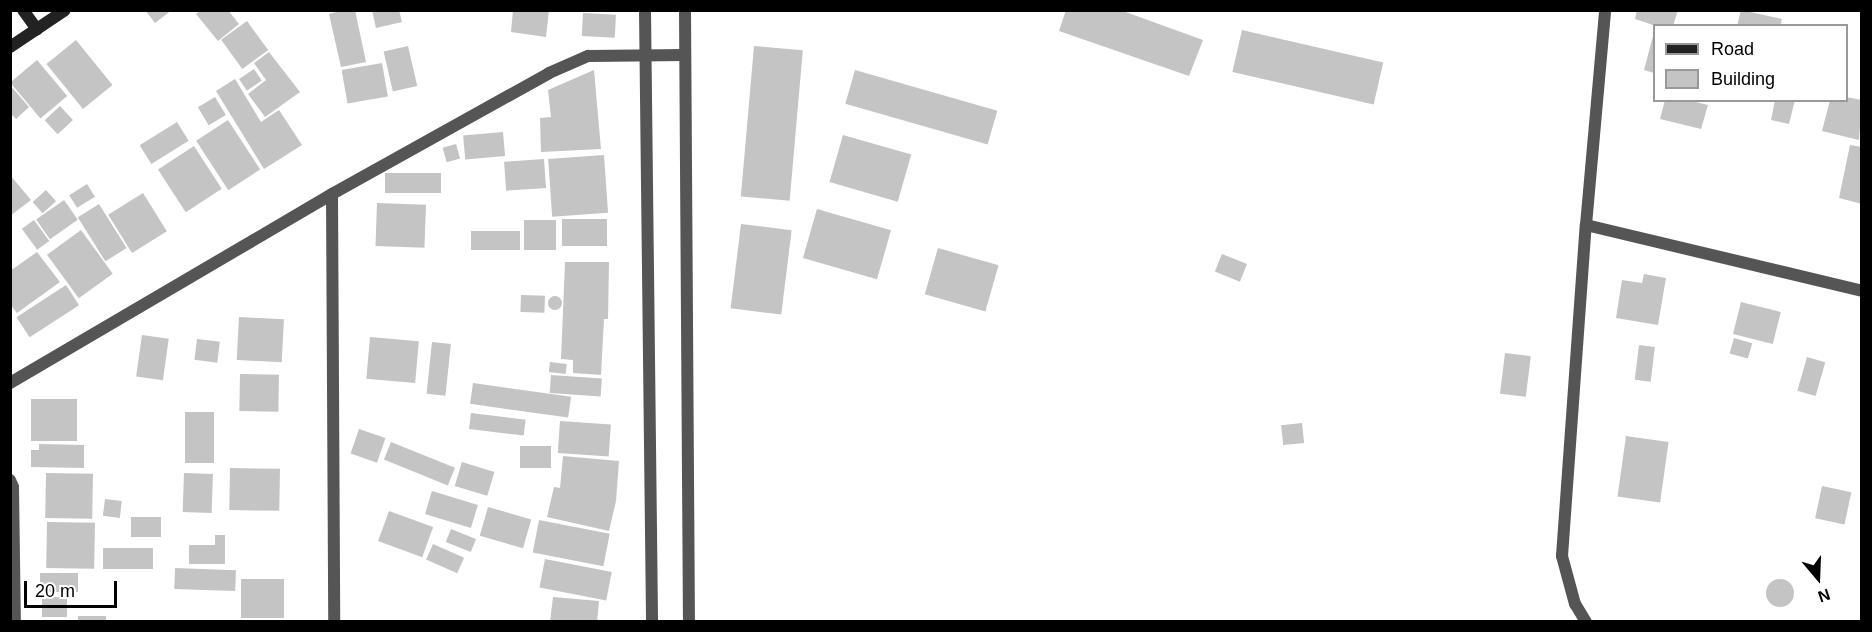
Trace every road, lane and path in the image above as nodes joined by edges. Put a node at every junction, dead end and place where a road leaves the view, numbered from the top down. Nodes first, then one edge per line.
1 (23, 10) edge
2 (65, 10) edge
3 (645, 10) edge
4 (684, 10) edge
5 (1605, 10) edge
6 (37, 29) junction
7 (10, 47) edge
8 (645, 54) junction
9 (685, 55) junction
10 (332, 194) junction
11 (1586, 225) junction
12 (1862, 291) edge
13 (10, 383) edge
14 (10, 480) edge
15 (15, 621) edge
16 (334, 621) edge
17 (652, 621) edge
18 (689, 621) edge
19 (1586, 621) edge

1 - 6 main road
2 - 6 main road
3 - 8 street
4 - 9 street
5 - 11 street
6 - 7 main road
8 - 9 street
8 - 10 street
8 - 17 street
9 - 18 street
10 - 13 street
10 - 16 street
11 - 12 street
11 - 19 street
14 - 15 street

